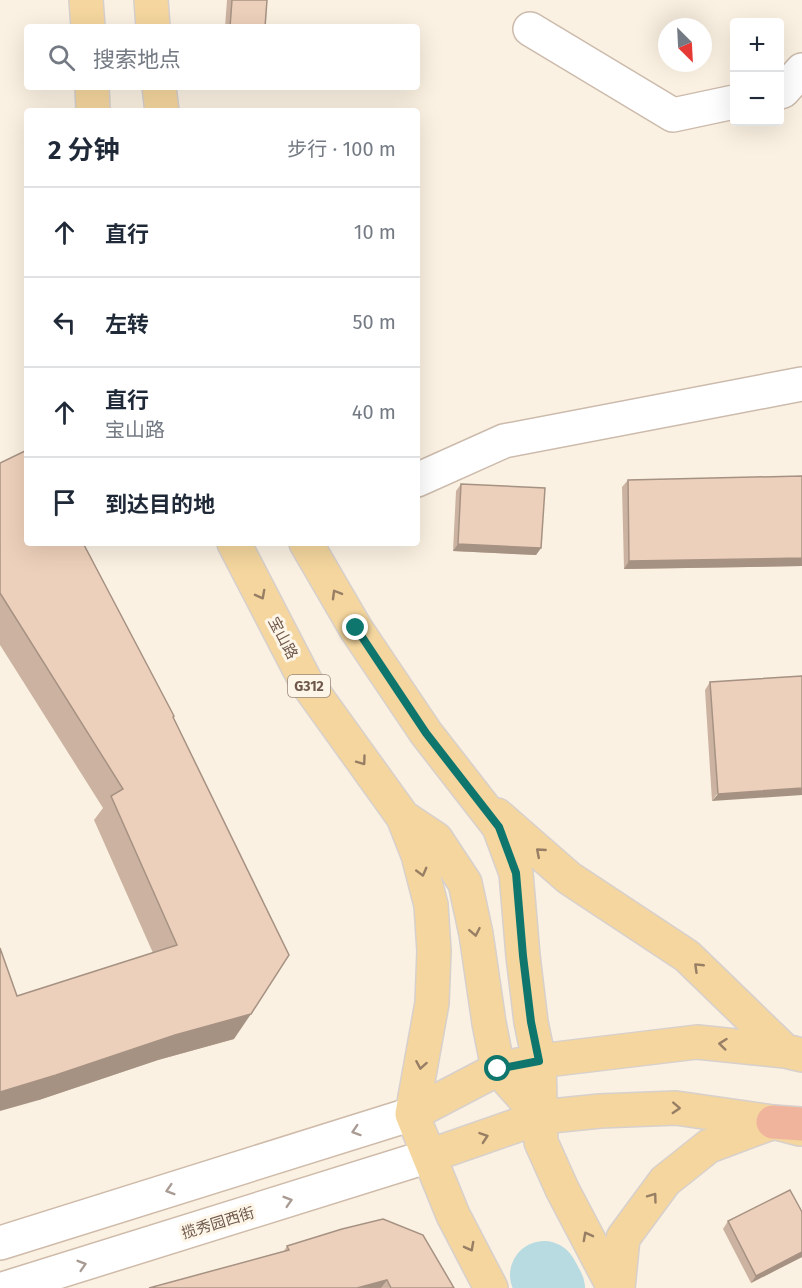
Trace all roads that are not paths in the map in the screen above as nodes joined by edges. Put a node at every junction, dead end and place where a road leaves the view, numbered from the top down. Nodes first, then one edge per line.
1 (86, 0) edge
2 (152, 0) edge
3 (88, 24) edge
4 (153, 24) edge
5 (530, 29) dead end
6 (802, 70) edge
7 (92, 90) edge
8 (159, 90) edge
9 (784, 90) edge
10 (730, 103) edge
11 (93, 108) edge
12 (162, 108) edge
13 (802, 384) edge
14 (420, 479) edge
15 (236, 546) edge
16 (308, 546) edge
17 (476, 797) junction
18 (403, 817) junction
19 (794, 1053) edge
20 (539, 1061) junction
21 (498, 1069) junction
22 (412, 1114) junction
23 (541, 1117) junction
24 (792, 1125) edge
25 (429, 1156) junction
26 (0, 1243) edge
27 (45, 1283) edge
28 (6, 1288) edge
29 (491, 1288) edge
30 (616, 1288) edge

1 - 3 main road
2 - 4 main road
5 - 10 street
6 - 9 street
7 - 11 main road
8 - 12 main road
13 - 14 street
15 -> 18 main road, 宝山路 / G312
17 -> 16 main road
19 -> 17 main road
17 - 20 main road
18 -> 21 main road
18 -> 22 main road
19 -> 20 main road
20 - 21 main road
20 - 23 main road
21 - 22 main road
21 - 23 main road
22 - 25 main road
22 -> 26 street
23 -> 24 main road
25 -> 23 main road
30 -> 23 main road
30 -> 24 main road
27 -> 25 street, 揽秀园西街
25 -> 29 main road
27 - 28 street, 揽秀园西街

